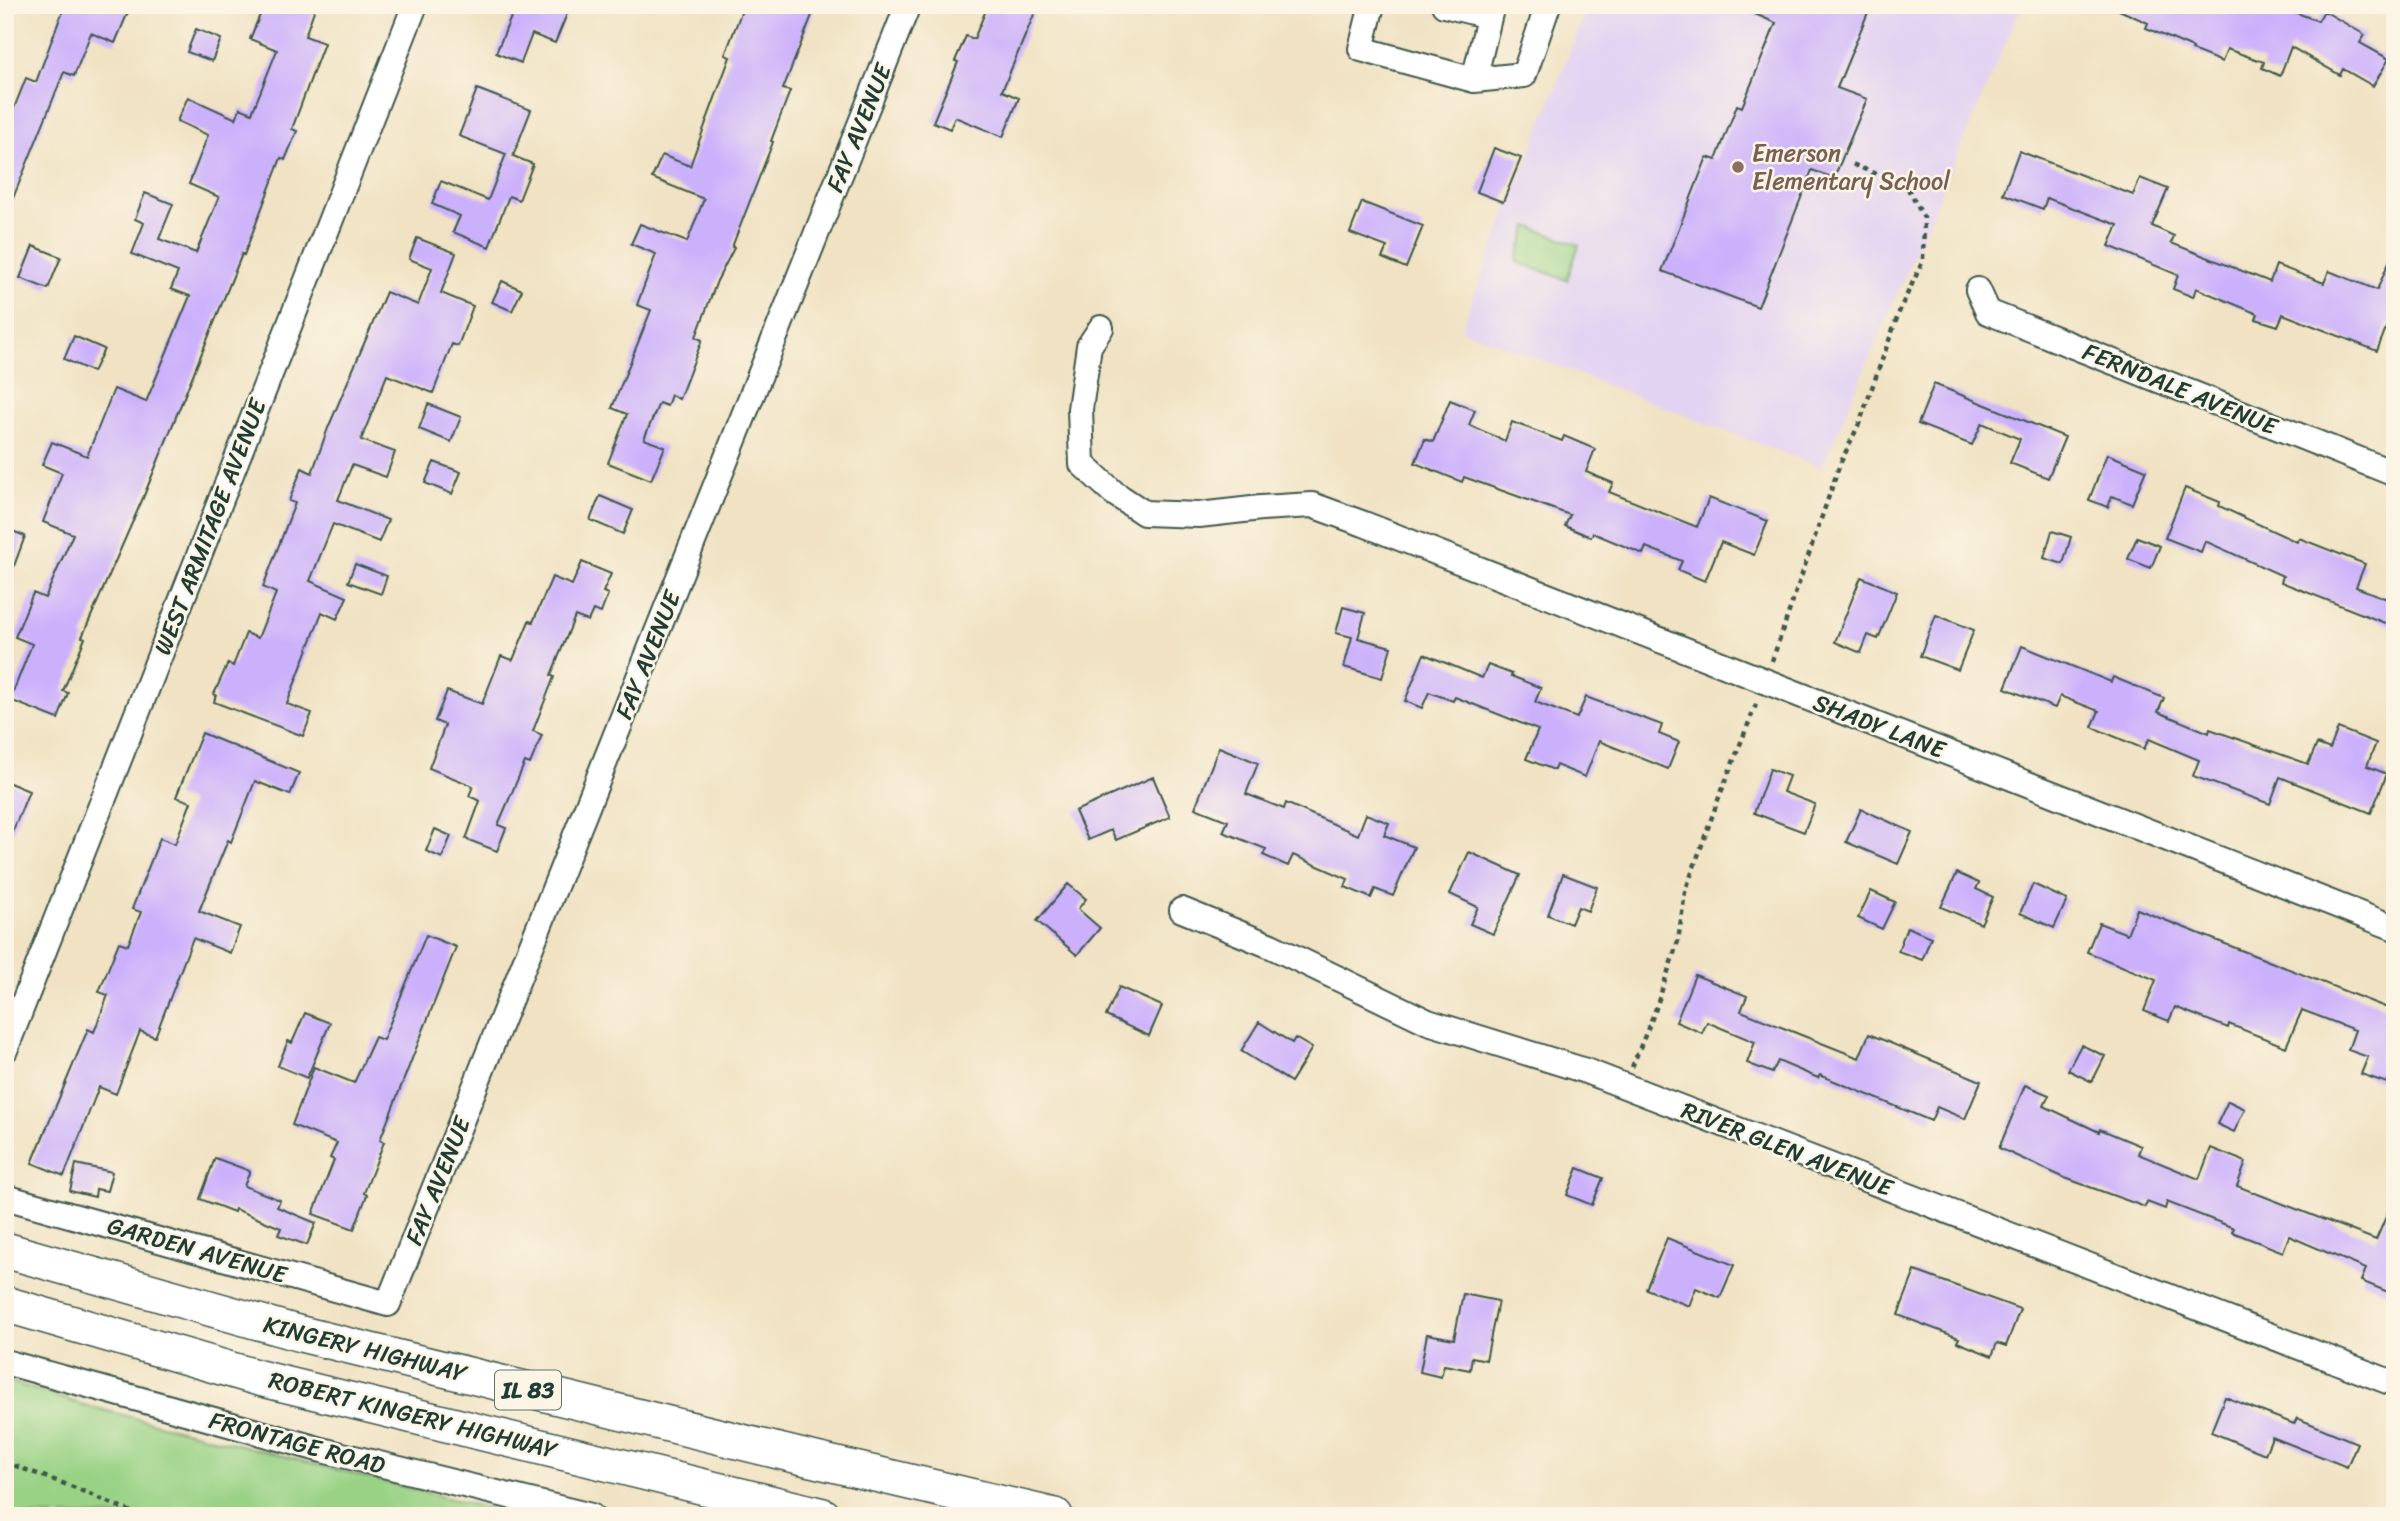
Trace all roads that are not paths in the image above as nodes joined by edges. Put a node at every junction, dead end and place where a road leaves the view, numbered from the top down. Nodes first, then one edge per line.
1 (415, 5) edge
2 (908, 5) edge
3 (1372, 5) edge
4 (1444, 5) edge
5 (1548, 5) edge
6 (1491, 11) edge
7 (1474, 80) junction
8 (1978, 290) dead end
9 (1101, 328) dead end
10 (2395, 474) edge
11 (1182, 910) dead end
12 (2395, 928) edge
13 (5, 1050) edge
14 (5, 1197) edge
15 (5, 1250) edge
16 (5, 1304) edge
17 (388, 1304) joint
18 (5, 1362) edge
19 (2395, 1384) edge
20 (591, 1516) edge
21 (823, 1516) edge
22 (1055, 1516) edge

1 - 13 street, WEST ARMITAGE AVENUE
2 - 17 street, FAY AVENUE
3 - 7 street
4 - 6 street
5 - 7 street
6 - 7 street
8 - 10 street, FERNDALE AVENUE
9 - 12 street, SHADY LANE
11 - 19 street, RIVER GLEN AVENUE
14 - 17 street, GARDEN AVENUE
15 - 22 highway, KINGERY HIGHWAY / IL 83
16 - 21 highway, ROBERT KINGERY HIGHWAY / IL 83
18 - 20 street, FRONTAGE ROAD

